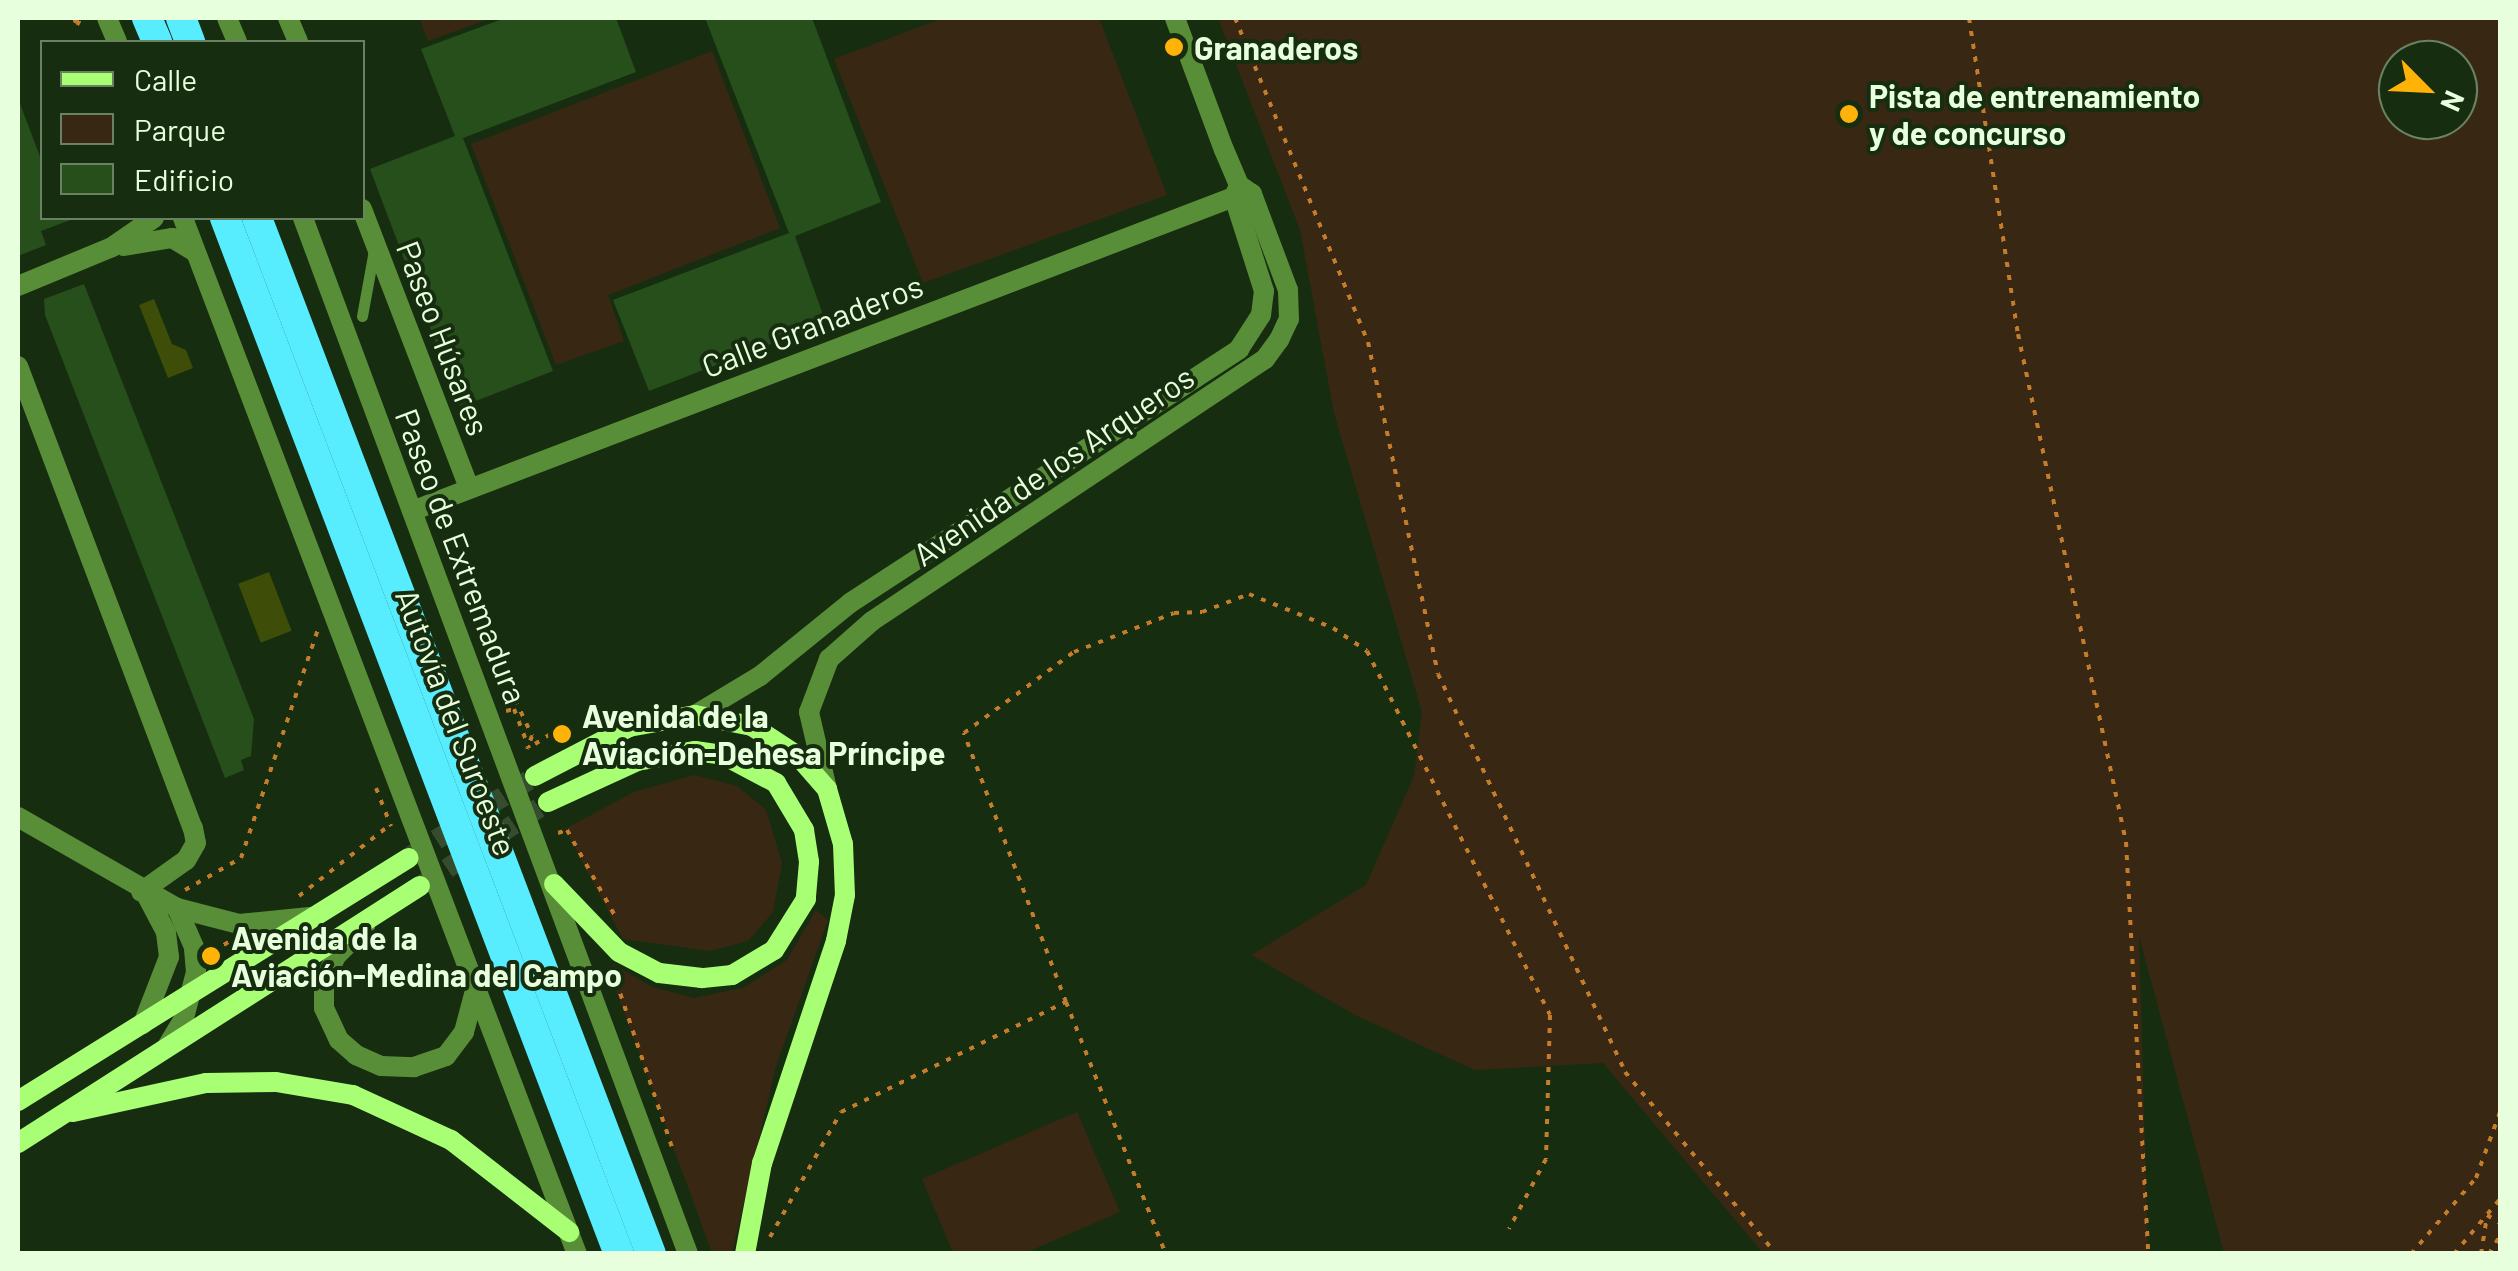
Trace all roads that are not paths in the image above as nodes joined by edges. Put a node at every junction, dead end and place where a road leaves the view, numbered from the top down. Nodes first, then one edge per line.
1 (1175, 18) edge
2 (1236, 191) junction
3 (365, 216) edge
4 (151, 220) edge
5 (184, 220) edge
6 (226, 220) edge
7 (258, 220) edge
8 (304, 220) edge
9 (375, 240) junction
10 (112, 248) junction
11 (197, 253) junction
12 (18, 286) edge
13 (362, 316) dead end
14 (18, 366) edge
15 (469, 488) junction
16 (412, 511) junction
17 (695, 715) junction
18 (531, 772) tunnel mouth
19 (827, 789) junction
20 (547, 810) tunnel mouth
21 (18, 817) edge
22 (408, 858) tunnel mouth
23 (554, 884) junction
24 (420, 886) tunnel mouth
25 (144, 893) junction
26 (186, 906) junction
27 (378, 915) junction
28 (310, 917) junction
29 (476, 983) junction
30 (194, 990) junction
31 (143, 1024) junction
32 (168, 1045) junction
33 (18, 1101) edge
34 (73, 1112) junction
35 (18, 1143) edge
36 (570, 1232) junction
37 (561, 1254) edge
38 (577, 1254) edge
39 (619, 1254) edge
40 (651, 1254) edge
41 (688, 1254) edge
42 (745, 1254) edge

1 - 2 street, Avenida de los Arqueros
2 - 15 street, Calle Granaderos
2 - 17 street, Avenida de los Arqueros
2 - 19 street, Avenida de los Arqueros
3 - 9 street, Paseo Húsares
4 - 10 street
5 - 11 street
6 - 39 highway, Autovía del Suroeste
7 - 40 highway, Autovía del Suroeste
8 - 16 street, Paseo de Extremadura
9 - 13 lane
9 - 15 street, Paseo Húsares
10 - 11 street
10 - 12 street
11 - 29 street
14 - 25 street
15 - 16 street, Calle Granaderos
16 - 23 street, Paseo de Extremadura
17 - 18 main road
17 - 19 main road
19 - 42 main road
20 - 23 main road
21 - 25 street
22 - 28 main road
23 - 41 street, Paseo de Extremadura
24 - 27 main road
25 - 26 street
25 - 31 street
26 - 28 street
26 - 30 street
27 - 29 street
27 - 32 main road
28 - 30 main road
29 - 36 street
30 - 31 main road
30 - 32 street
31 - 33 main road
32 - 34 main road
34 - 35 main road
34 - 36 main road
36 - 37 lane
36 - 38 street

